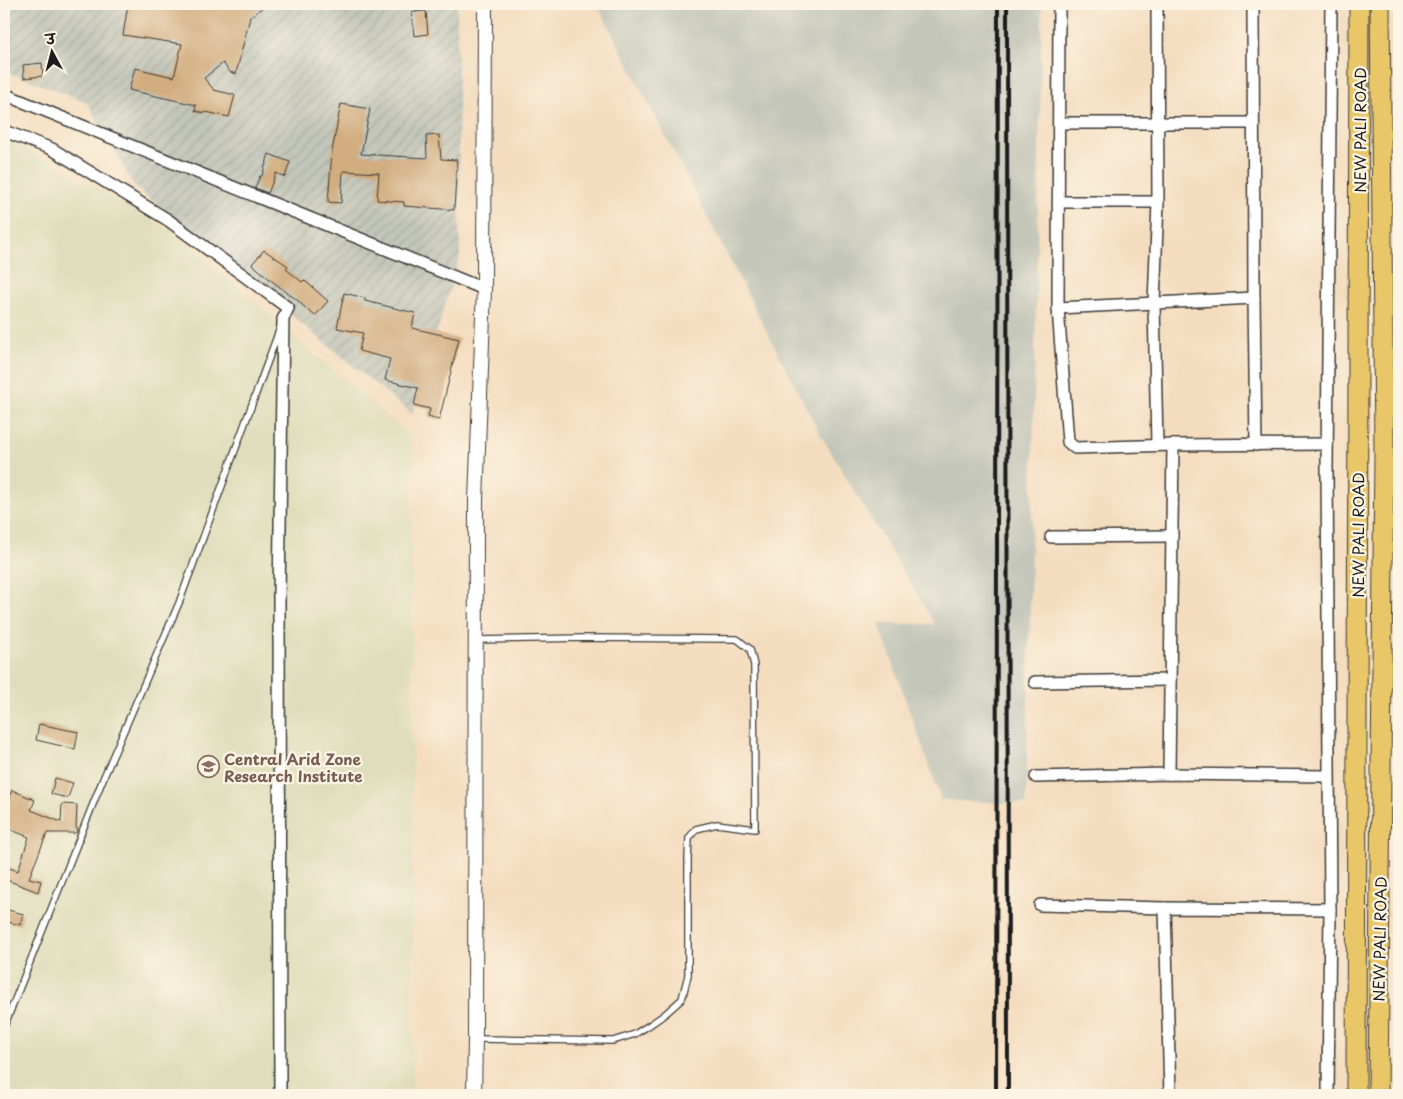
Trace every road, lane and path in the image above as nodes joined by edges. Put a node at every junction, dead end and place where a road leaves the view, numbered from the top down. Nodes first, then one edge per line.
1 (485, 4) edge
2 (1059, 4) edge
3 (1157, 4) edge
4 (1253, 4) edge
5 (1331, 4) edge
6 (1359, 4) edge
7 (1380, 4) edge
8 (4, 94) edge
9 (1059, 122) junction
10 (1157, 123) junction
11 (1254, 123) junction
12 (4, 131) edge
13 (1059, 202) junction
14 (1158, 202) junction
15 (484, 289) junction
16 (1254, 298) junction
17 (1154, 303) junction
18 (1058, 308) junction
19 (283, 319) junction
20 (1327, 444) junction
21 (1173, 445) junction
22 (1256, 445) junction
23 (1157, 446) junction
24 (1172, 536) junction
25 (1051, 537) dead end
26 (476, 640) junction
27 (1170, 680) junction
28 (1035, 682) dead end
29 (1169, 774) junction
30 (1328, 776) junction
31 (1036, 777) dead end
32 (1040, 905) dead end
33 (1165, 908) junction
34 (1330, 909) junction
35 (4, 1028) edge
36 (475, 1039) junction
37 (280, 1095) edge
38 (474, 1095) edge
39 (1170, 1095) edge
40 (1328, 1095) edge
41 (1356, 1095) edge
42 (1378, 1095) edge

1 - 15 street
2 - 9 street
3 - 10 street
4 - 11 street
5 - 20 street
6 - 41 highway, NEW PALI ROAD
7 - 42 highway, NEW PALI ROAD
8 - 15 street
9 - 10 street
9 - 13 street
10 - 11 street
10 - 14 street
11 - 16 street
12 - 19 street
13 - 14 street
13 - 18 street
14 - 17 street
15 - 26 street
16 - 17 street
16 - 22 street
17 - 18 street
17 - 23 street
18 - 23 street
19 - 35 lane
19 - 37 street
20 - 22 street
20 - 30 street
21 - 22 street
21 - 23 street
21 - 24 street
24 - 25 street
24 - 27 street
26 - 36 street
26 - 36 lane
27 - 28 street
27 - 29 street
29 - 30 street
29 - 31 street
30 - 34 street
32 - 33 street
33 - 34 street
33 - 39 street
34 - 40 street
36 - 38 street

